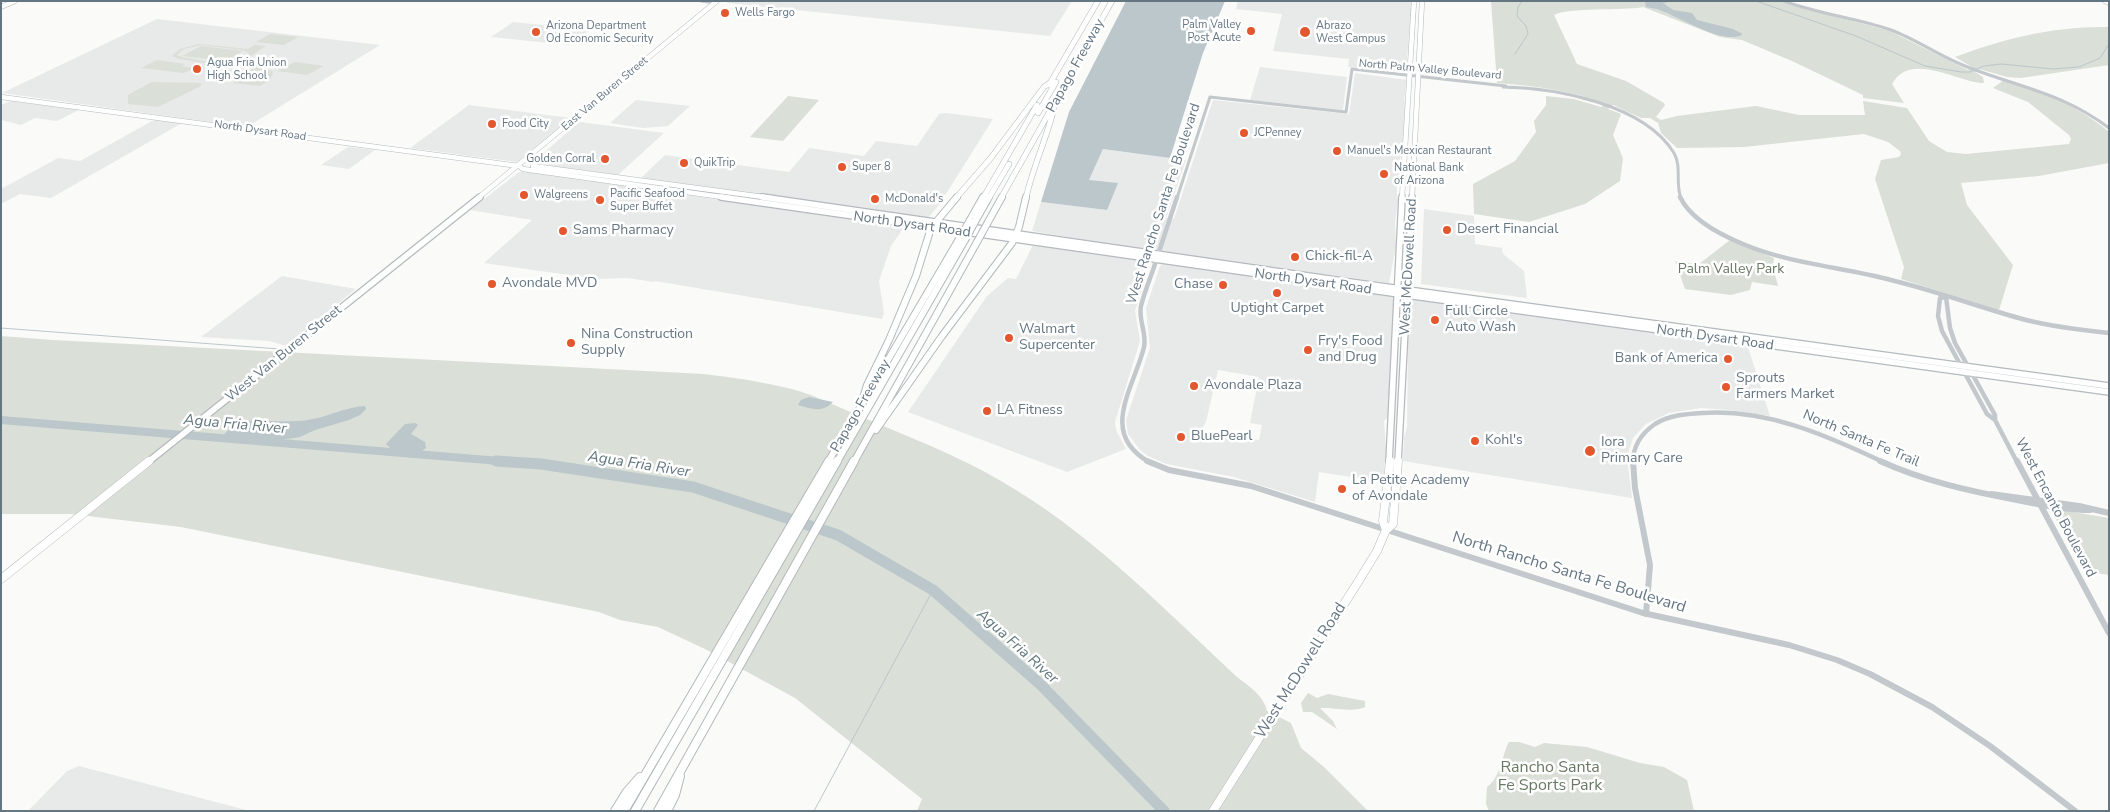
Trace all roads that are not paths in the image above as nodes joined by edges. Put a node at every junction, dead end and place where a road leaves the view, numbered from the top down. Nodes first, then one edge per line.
1 (15, 1) edge
2 (701, 1) edge
3 (1098, 1) edge
4 (1103, 1) edge
5 (1112, 1) edge
6 (1414, 1) edge
7 (1422, 1) edge
8 (1784, 1) edge
9 (1789, 1) edge
10 (2105, 1) edge
11 (716, 2) edge
12 (2109, 3) edge
13 (1, 7) edge
14 (1812, 10) junction
15 (1410, 76) junction
16 (1419, 77) junction
17 (1051, 82) junction
18 (1, 97) edge
19 (1210, 97) joint
20 (1055, 104) junction
21 (2109, 128) edge
22 (519, 166) junction
23 (1404, 168) junction
24 (1414, 170) junction
25 (876, 214) junction
26 (844, 215) junction
27 (973, 220) junction
28 (936, 221) junction
29 (931, 228) junction
30 (1016, 236) junction
31 (1158, 257) junction
32 (1398, 291) junction
33 (1406, 292) junction
34 (1946, 298) junction
35 (2109, 333) edge
36 (1396, 345) junction
37 (1404, 346) junction
38 (1966, 369) junction
39 (2109, 386) edge
40 (2109, 392) edge
41 (1393, 403) junction
42 (1402, 404) junction
43 (865, 406) junction
44 (884, 414) junction
45 (1141, 456) joint
46 (2038, 502) junction
47 (2109, 513) edge
48 (1386, 530) junction
49 (1, 579) edge
50 (1646, 614) junction
51 (2109, 633) edge
52 (706, 679) junction
53 (684, 765) junction
54 (650, 766) junction
55 (615, 811) edge
56 (624, 811) edge
57 (635, 811) edge
58 (658, 811) edge
59 (667, 811) edge
60 (1213, 811) edge
61 (2074, 811) edge

1 - 13 main road
2 - 11 street
3 - 17 highway, Papago Freeway
4 - 27 highway
5 - 20 highway, Papago Freeway
6 - 15 main road, West McDowell Road
7 - 16 main road, West McDowell Road
8 - 14 street
9 - 14 street
10 - 12 main road
11 - 22 main road, East Van Buren Street
14 - 21 street
15 - 16 street, North Palm Valley Boulevard
15 - 19 street, North Palm Valley Boulevard
15 - 23 main road, West McDowell Road
16 - 24 main road, West McDowell Road
16 - 34 street, North Palm Valley Boulevard
17 - 27 highway, Papago Freeway
17 - 28 highway
18 - 22 main road, North Dysart Road
19 - 31 street, West Rancho Santa Fe Boulevard
20 - 30 highway
20 - 44 highway, Papago Freeway, bridge
22 - 25 main road, North Dysart Road
22 - 26 main road, North Dysart Road
22 - 49 main road, West Van Buren Street
23 - 24 main road
23 - 32 main road, West McDowell Road
24 - 33 main road, West McDowell Road
25 - 26 main road
25 - 28 main road, North Dysart Road
26 - 29 main road, North Dysart Road
27 - 43 highway, bridge
28 - 29 highway
28 - 30 main road, North Dysart Road
29 - 30 main road, North Dysart Road
29 - 43 highway
30 - 31 main road, North Dysart Road
30 - 44 highway
31 - 32 main road, North Dysart Road
31 - 45 street, West Rancho Santa Fe Boulevard
32 - 33 main road, North Dysart Road
32 - 36 main road, West McDowell Road
33 - 37 main road, West McDowell Road
33 - 38 main road, North Dysart Road
34 - 35 street, North Palm Valley Boulevard
34 - 38 street, West Encanto Boulevard
34 - 38 street, West Encanto Boulevard
36 - 37 main road
36 - 41 main road, West McDowell Road
37 - 42 main road, West McDowell Road
38 - 39 main road, North Dysart Road
38 - 40 main road, North Dysart Road
38 - 46 street, West Encanto Boulevard
41 - 42 main road
41 - 48 main road, West McDowell Road
42 - 48 main road, West McDowell Road
43 - 52 highway
44 - 53 highway, Papago Freeway
45 - 48 street, North Rancho Santa Fe Boulevard
46 - 47 street, North Santa Fe Trail
46 - 50 street, North Santa Fe Trail
46 - 51 street, West Encanto Boulevard
48 - 50 street, North Rancho Santa Fe Boulevard
48 - 60 main road, West McDowell Road
50 - 61 street, North Rancho Santa Fe Boulevard
52 - 54 highway
52 - 57 highway
53 - 58 highway, Papago Freeway
53 - 59 highway
54 - 55 highway
54 - 56 highway

